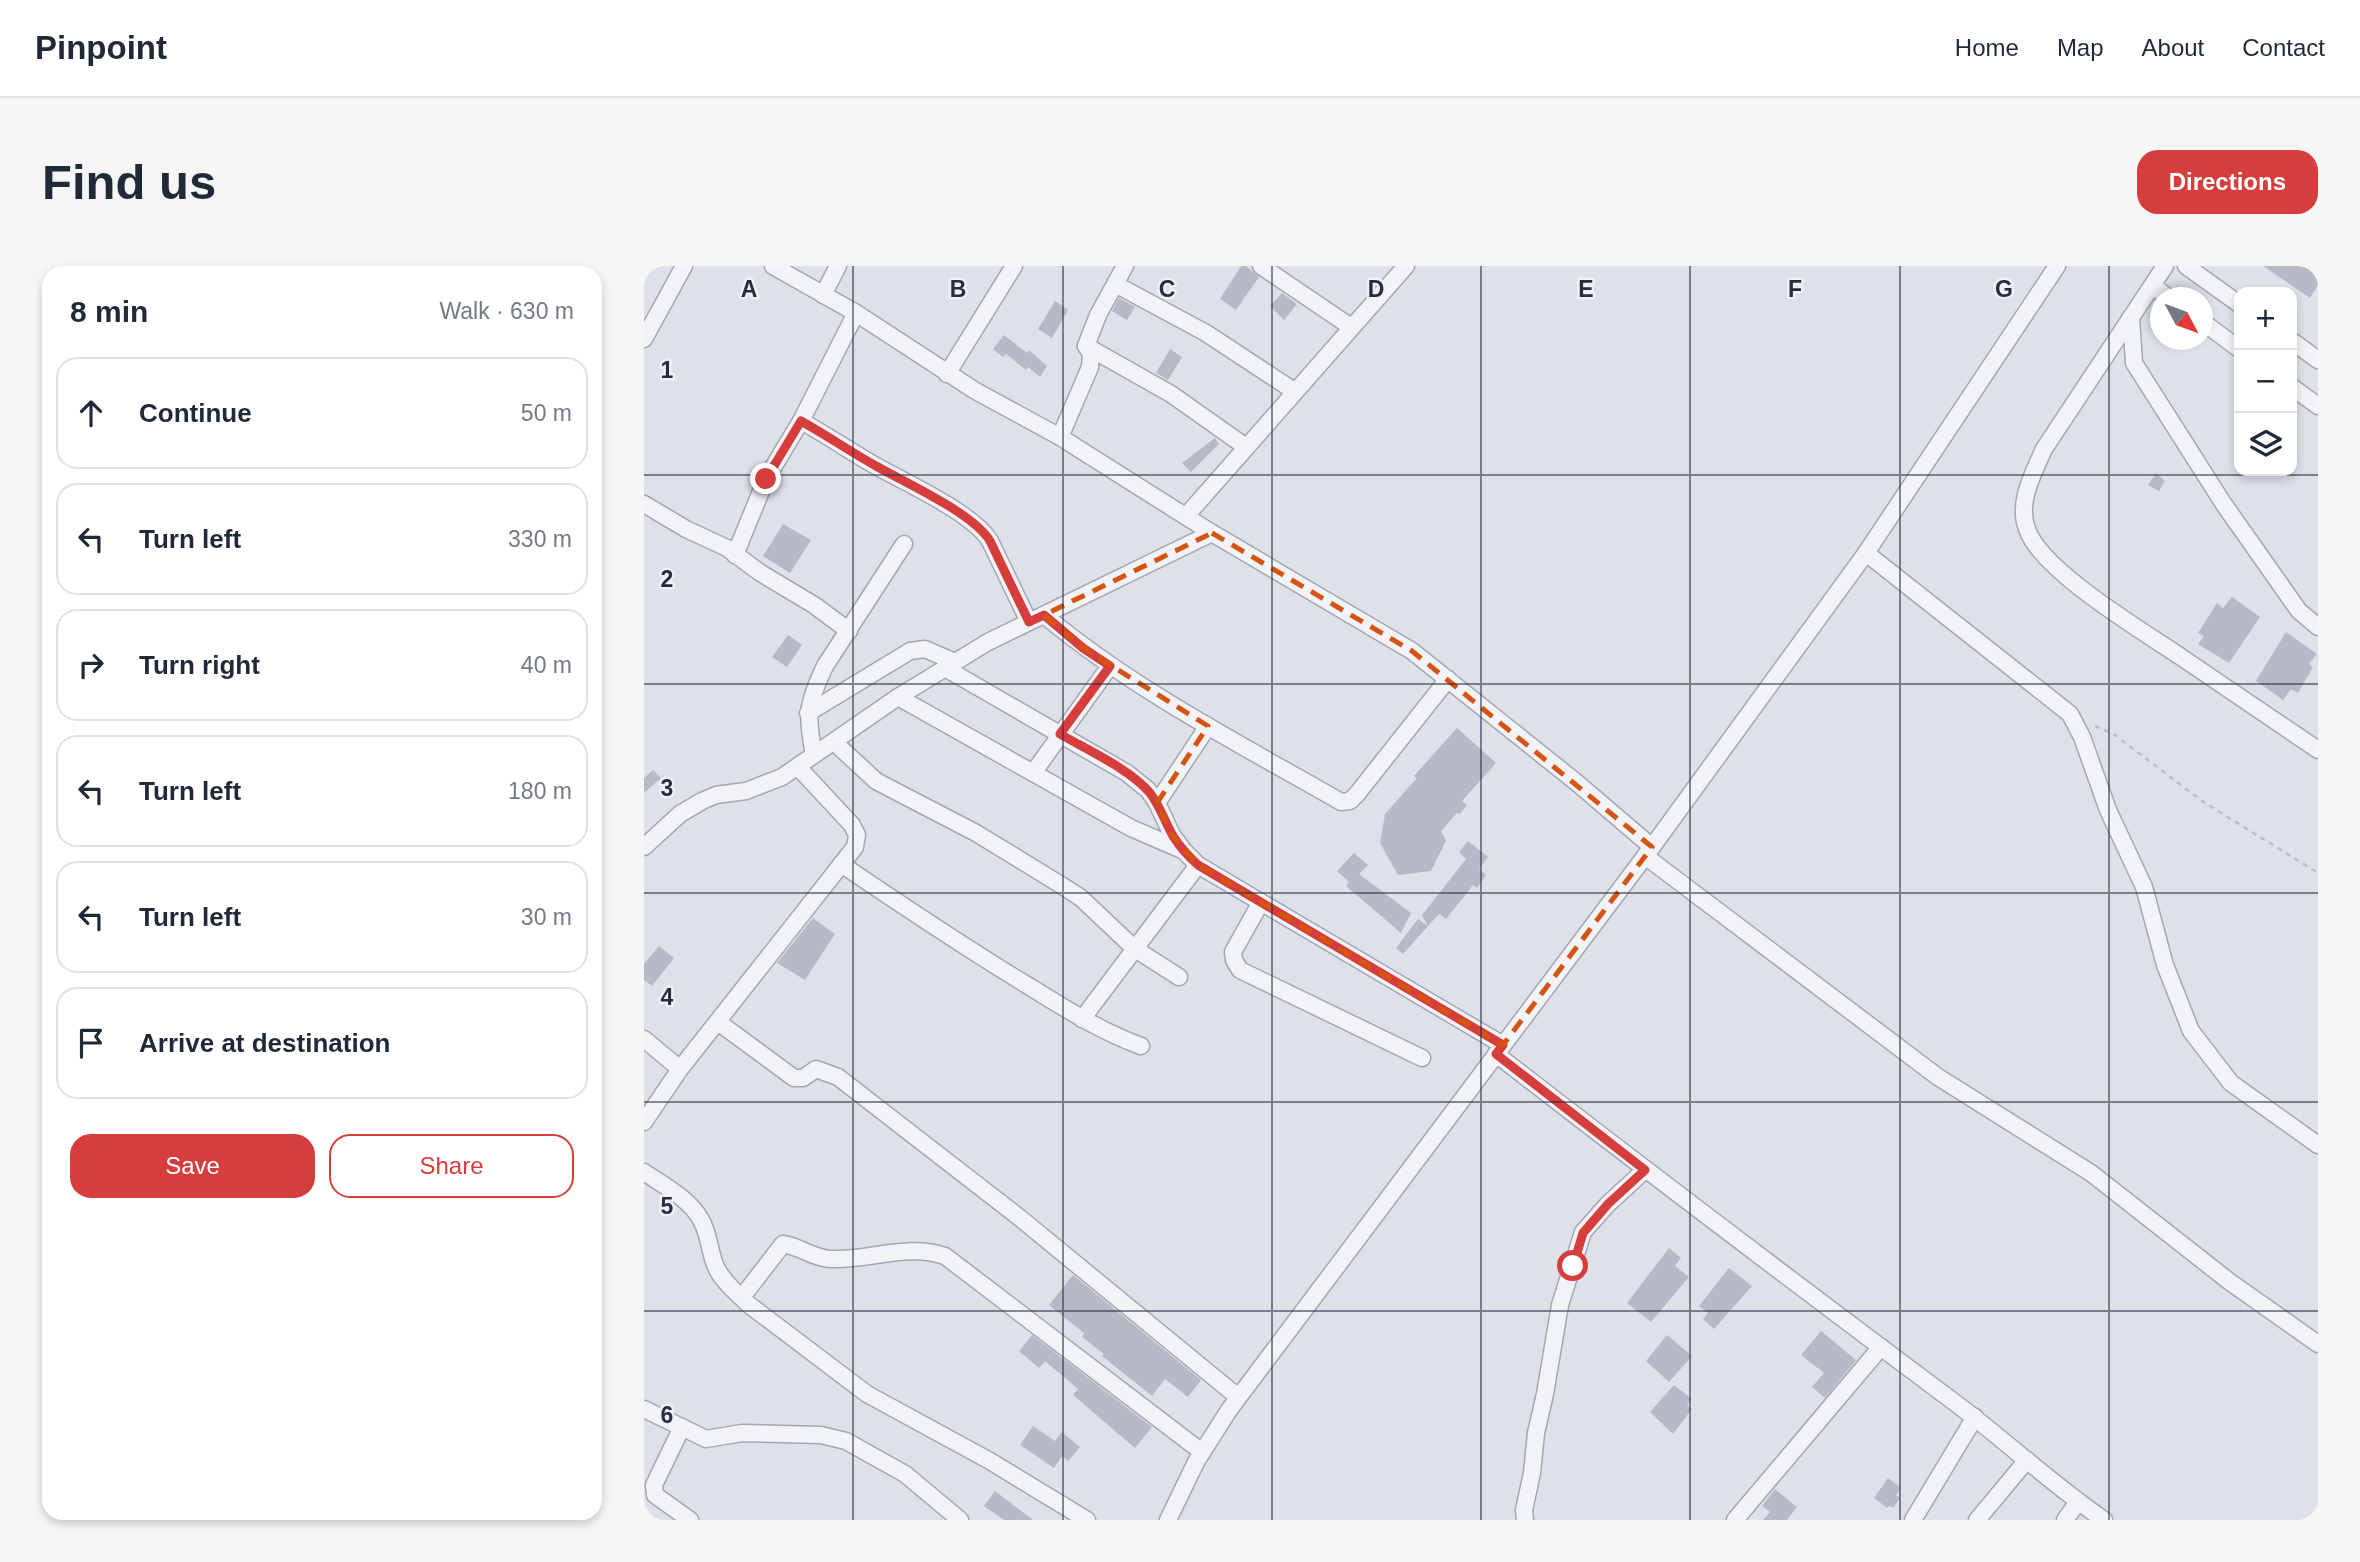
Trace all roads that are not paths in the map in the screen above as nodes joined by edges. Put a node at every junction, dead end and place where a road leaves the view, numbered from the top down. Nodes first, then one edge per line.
1 (684, 266) edge
2 (773, 266) edge
3 (838, 266) edge
4 (1014, 266) edge
5 (1125, 266) edge
6 (1261, 266) edge
7 (2057, 266) edge
8 (2165, 266) edge
9 (2186, 266) edge
10 (1403, 267) edge
11 (1115, 284) junction
12 (2153, 286) joint
13 (824, 295) junction
14 (2234, 300) edge
15 (856, 313) junction
16 (2131, 317) junction
17 (1351, 327) junction
18 (2213, 330) edge
19 (644, 339) edge
20 (2297, 344) edge
21 (2234, 345) edge
22 (1086, 346) junction
23 (2318, 359) edge
24 (947, 374) junction
25 (1294, 391) junction
26 (2297, 391) edge
27 (2318, 407) edge
28 (801, 421) junction
29 (1060, 437) junction
30 (1246, 447) junction
31 (644, 504) edge
32 (1186, 516) junction
33 (1212, 533) junction
34 (904, 544) dead end
35 (1866, 553) junction
36 (734, 555) junction
37 (1036, 618) junction
38 (2318, 627) edge
39 (849, 631) junction
40 (950, 665) junction
41 (1110, 666) junction
42 (1448, 679) junction
43 (898, 697) junction
44 (808, 713) junction
45 (1208, 726) junction
46 (1060, 734) junction
47 (834, 742) junction
48 (2318, 750) edge
49 (814, 755) junction
50 (798, 767) junction
51 (1033, 773) junction
52 (1157, 803) junction
53 (644, 847) edge
54 (1184, 851) junction
55 (1648, 851) junction
56 (841, 864) junction
57 (1198, 865) junction
58 (1261, 902) junction
59 (1135, 949) junction
60 (1179, 977) dead end
61 (1082, 1019) junction
62 (718, 1022) junction
63 (644, 1039) edge
64 (1141, 1046) dead end
65 (1499, 1049) junction
66 (1422, 1058) dead end
67 (680, 1069) junction
68 (644, 1122) edge
69 (2318, 1145) edge
70 (1645, 1170) junction
71 (644, 1171) edge
72 (741, 1297) junction
73 (2318, 1344) edge
74 (1881, 1347) junction
75 (1238, 1397) junction
76 (644, 1409) edge
77 (1975, 1418) junction
78 (682, 1427) junction
79 (1202, 1452) junction
80 (2027, 1460) junction
81 (2078, 1503) junction
82 (690, 1520) edge
83 (960, 1520) edge
84 (1087, 1520) edge
85 (1168, 1520) edge
86 (1525, 1520) edge
87 (1735, 1520) edge
88 (1913, 1520) edge
89 (1977, 1520) edge
90 (2065, 1520) edge
91 (2104, 1520) edge

1 - 19 street
2 - 13 street
3 - 13 street
4 - 24 street
5 - 11 street
6 - 17 street
7 - 35 street
8 - 12 street
9 - 14 street
10 - 17 street
11 - 22 street
11 - 25 street
12 - 16 street
13 - 15 street
15 - 24 street
15 - 28 street
16 - 38 street
16 - 48 street
17 - 25 street
18 - 21 street
20 - 23 street
22 - 29 street
22 - 30 street
24 - 29 street
25 - 30 street
26 - 27 street
28 - 36 street
28 - 37 street
29 - 32 street
30 - 32 street
31 - 36 street
32 - 33 street
33 - 37 street
33 - 42 street
34 - 39 street
35 - 55 street
35 - 69 street
36 - 39 street
37 - 40 street
37 - 41 street
39 - 44 street
40 - 43 street
40 - 44 street
40 - 46 street
41 - 45 street
41 - 46 street
42 - 45 street
42 - 55 street
43 - 47 street
43 - 51 street
44 - 49 street
45 - 52 street
46 - 51 street
46 - 52 street
47 - 49 street
47 - 59 street
49 - 50 street
50 - 53 street
50 - 56 street
51 - 54 street
52 - 54 street
54 - 57 street
55 - 65 street
55 - 73 street
56 - 61 street
56 - 62 street
57 - 58 street
57 - 59 street
58 - 65 street
58 - 66 street
59 - 60 street
59 - 61 street
61 - 64 street
62 - 67 street
62 - 75 street
63 - 67 street
65 - 70 street
65 - 75 street
67 - 68 street
70 - 74 street
70 - 86 street
71 - 72 street
72 - 79 street
72 - 84 street
74 - 77 street
74 - 87 street
75 - 79 street
76 - 78 street
77 - 80 street
77 - 88 street
78 - 82 street
78 - 83 street
79 - 85 street
80 - 81 street
80 - 89 street
81 - 90 street
81 - 91 street

